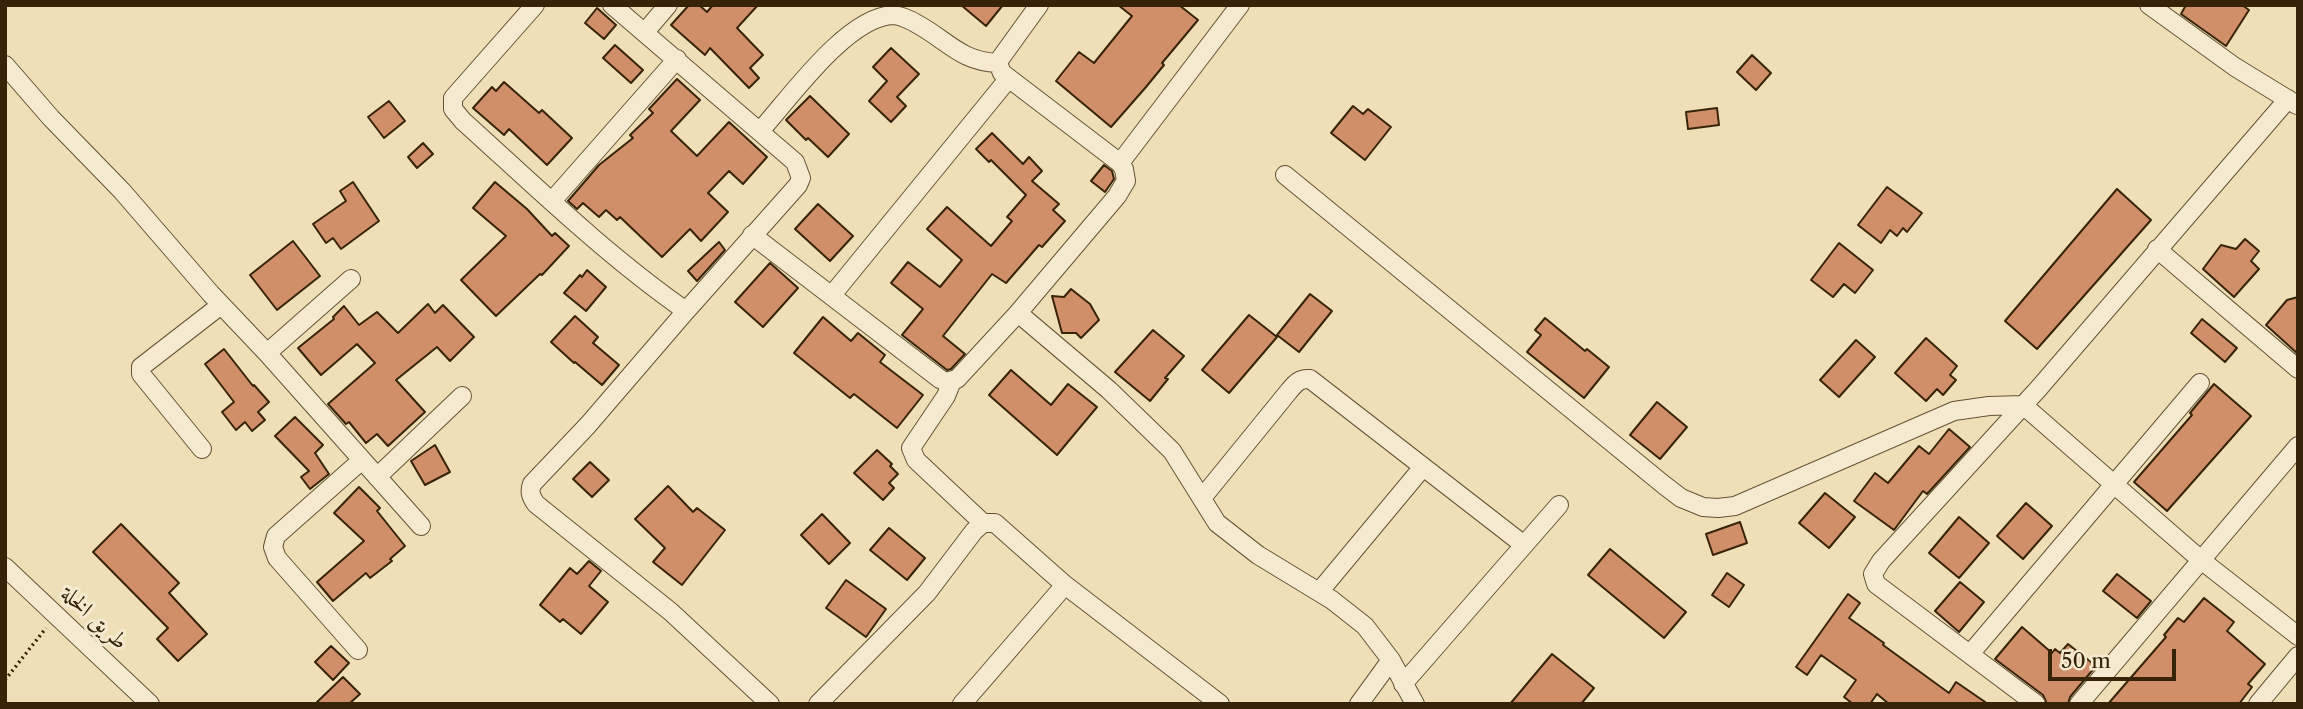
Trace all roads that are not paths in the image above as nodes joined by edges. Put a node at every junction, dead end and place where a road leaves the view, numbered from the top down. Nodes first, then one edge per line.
1 (536, 5) edge
2 (612, 5) edge
3 (668, 5) edge
4 (1039, 5) edge
5 (1240, 5) edge
6 (2149, 5) edge
7 (645, 32) junction
8 (677, 59) junction
9 (998, 63) junction
10 (5, 65) edge
11 (1009, 78) junction
12 (2293, 103) edge
13 (761, 131) junction
14 (1120, 163) junction
15 (1285, 175) dead end
16 (552, 201) junction
17 (752, 234) junction
18 (2157, 249) junction
19 (351, 279) dead end
20 (831, 295) junction
21 (221, 305) junction
22 (685, 311) junction
23 (1018, 313) junction
24 (267, 353) junction
25 (2298, 369) edge
26 (953, 381) junction
27 (2200, 383) dead end
28 (462, 397) dead end
29 (2023, 405) junction
30 (2298, 446) edge
31 (202, 449) dead end
32 (362, 460) junction
33 (1423, 467) junction
34 (377, 477) junction
35 (2113, 484) junction
36 (1202, 498) junction
37 (1559, 505) dead end
38 (983, 523) junction
39 (421, 526) dead end
40 (1524, 545) junction
41 (2201, 560) junction
42 (5, 568) edge
43 (1065, 585) junction
44 (1319, 592) junction
45 (2298, 636) edge
46 (358, 650) dead end
47 (1970, 654) junction
48 (2298, 656) edge
49 (1391, 660) junction
50 (1403, 684) junction
51 (150, 704) edge
52 (770, 704) edge
53 (818, 704) edge
54 (962, 704) edge
55 (1220, 704) edge
56 (1359, 704) edge
57 (1415, 704) edge
58 (2036, 704) edge
59 (2079, 704) edge
60 (2258, 704) edge

1 - 16 street
2 - 7 street
3 - 7 street
4 - 9 street
5 - 14 street
6 - 12 street
7 - 8 street
8 - 13 street
8 - 16 street
9 - 11 street
9 - 13 street
10 - 21 street
11 - 14 street
11 - 20 street
12 - 18 street
13 - 17 street
14 - 23 street
15 - 29 street
16 - 22 street
17 - 20 street
17 - 22 street
18 - 25 street
18 - 29 street
19 - 24 street
20 - 26 street
21 - 24 street
21 - 31 street
22 - 52 street
23 - 26 street
23 - 36 street
24 - 32 street
26 - 38 street
27 - 35 street
28 - 34 street
29 - 35 street
29 - 47 street
30 - 41 street
32 - 34 street
32 - 46 street
33 - 36 street
33 - 40 street
33 - 44 street
34 - 39 street
35 - 41 street
35 - 47 street
36 - 44 street
37 - 40 street
38 - 43 street
38 - 53 street
40 - 50 street
41 - 45 street
41 - 59 street
42 - 51 street, طريق الخلة
43 - 54 street
43 - 55 street
44 - 49 street
47 - 58 street
48 - 60 street
49 - 50 street
49 - 56 street
50 - 57 street

